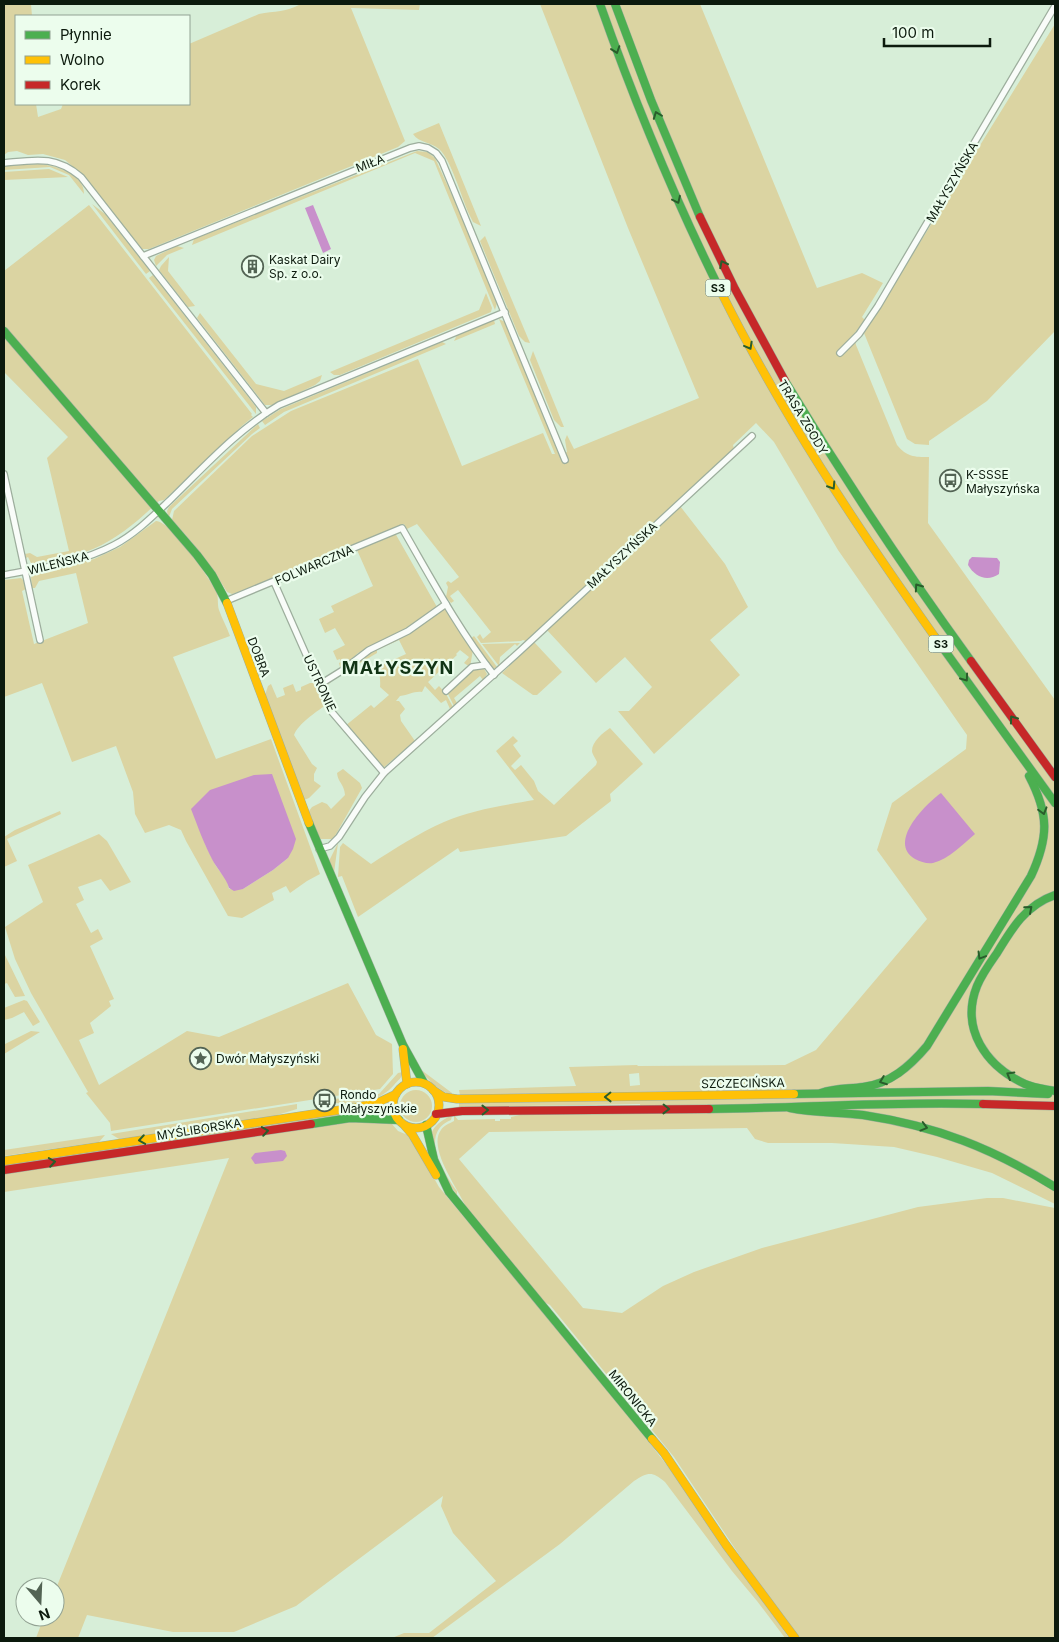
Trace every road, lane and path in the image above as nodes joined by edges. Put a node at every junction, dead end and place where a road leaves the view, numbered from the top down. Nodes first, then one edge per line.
1 (600, 4) edge
2 (615, 4) edge
3 (1055, 6) edge
4 (4, 163) edge
5 (143, 256) junction
6 (504, 312) junction
7 (4, 332) edge
8 (840, 353) dead end
9 (266, 413) junction
10 (752, 436) dead end
11 (566, 460) dead end
12 (4, 474) edge
13 (159, 511) junction
14 (25, 571) junction
15 (4, 575) edge
16 (274, 582) junction
17 (226, 601) junction
18 (446, 604) junction
19 (40, 640) dead end
20 (486, 665) junction
21 (494, 675) junction
22 (319, 685) junction
23 (446, 691) dead end
24 (1007, 736) junction
25 (1042, 758) junction
26 (384, 773) junction
27 (1055, 773) edge
28 (1055, 777) edge
29 (1055, 803) edge
30 (320, 849) junction
31 (1055, 895) edge
32 (403, 1045) junction
33 (424, 1083) junction
34 (407, 1084) junction
35 (433, 1090) junction
36 (1055, 1093) edge
37 (396, 1094) junction
38 (821, 1094) junction
39 (1055, 1106) edge
40 (790, 1108) junction
41 (436, 1114) junction
42 (402, 1122) junction
43 (426, 1125) junction
44 (4, 1161) edge
45 (4, 1170) edge
46 (442, 1182) junction
47 (1055, 1186) edge
48 (795, 1638) edge

1 -> 24 main road, TRASA ZGODY / S3
25 -> 2 main road, TRASA ZGODY / S3
3 - 8 street, MAŁYSZYŃSKA
4 - 5 street
5 - 6 street, MIŁA
5 - 9 street
6 - 9 street
6 - 11 street, MIŁA
7 - 13 main road, DOBRA
9 - 13 street
10 - 21 street, MAŁYSZYŃSKA
12 - 14 street
13 - 14 street, WILEŃSKA
13 - 17 main road, DOBRA
14 - 15 street, WILEŃSKA
14 - 19 street
16 - 17 street, FOLWARCZNA
16 - 18 street, FOLWARCZNA
16 - 22 street, USTRONIE
17 - 30 main road, DOBRA
18 - 20 street
18 - 22 street
20 - 21 street
20 - 23 street
21 - 26 street, MAŁYSZYŃSKA
22 - 26 street, USTRONIE
24 - 29 main road, TRASA ZGODY / S3
24 -> 38 main road
25 - 27 main road
25 - 28 main road, TRASA ZGODY / S3
26 - 30 street, MAŁYSZYŃSKA
30 - 32 main road, DOBRA
36 -> 31 main road
32 - 33 main road, DOBRA
32 - 34 main road, DOBRA
33 - 34 main road
33 - 35 main road
34 - 37 main road
38 -> 35 main road, SZCZECIŃSKA
35 - 41 main road
36 - 38 main road, SZCZECIŃSKA
37 - 42 main road
37 -> 44 main road, MYŚLIBORSKA
39 - 40 main road, SZCZECIŃSKA
41 -> 40 main road, SZCZECIŃSKA
40 -> 47 main road
41 - 43 main road
42 - 43 main road
45 -> 42 main road, MYŚLIBORSKA
42 - 46 main road, MIRONICKA
43 - 46 main road, MIRONICKA
46 - 48 main road, MIRONICKA

